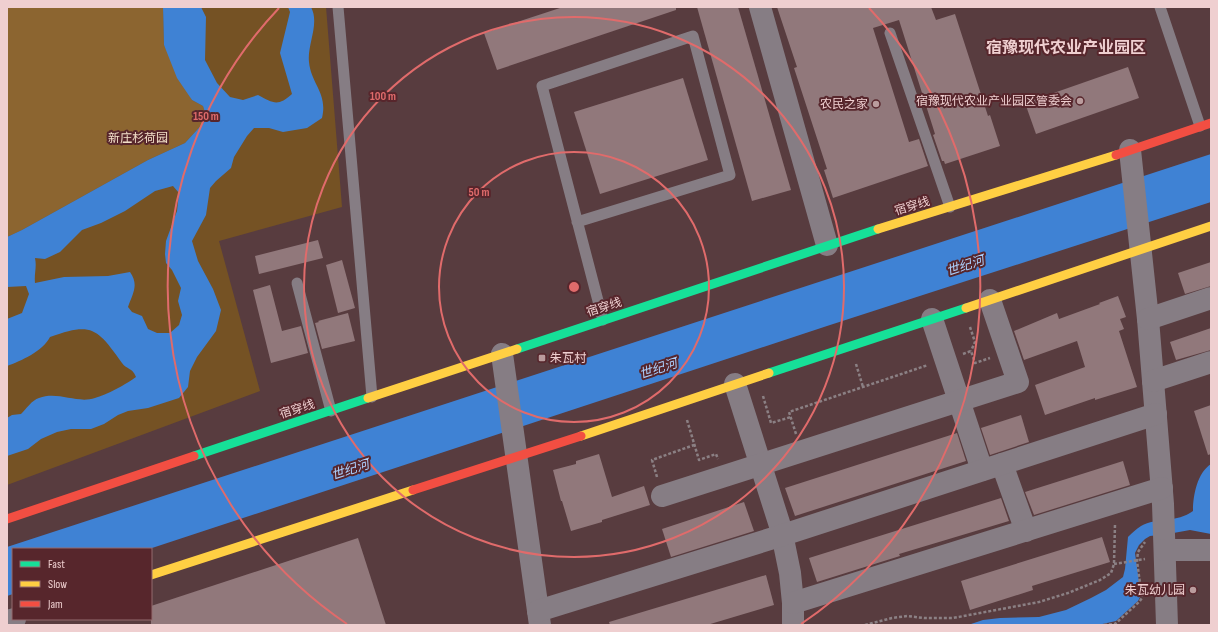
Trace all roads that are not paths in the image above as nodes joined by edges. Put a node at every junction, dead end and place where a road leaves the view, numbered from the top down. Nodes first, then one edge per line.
1 (338, 7) edge
2 (760, 7) edge
3 (1160, 7) edge
4 (890, 33) dead end
5 (1211, 123) edge
6 (1200, 126) junction
7 (1131, 160) junction
8 (950, 207) junction
9 (577, 222) junction
10 (1211, 226) edge
11 (827, 245) junction
12 (1140, 245) junction
13 (297, 283) dead end
14 (1211, 298) edge
15 (990, 300) junction
16 (932, 319) junction
17 (1148, 319) junction
18 (603, 320) junction
19 (1211, 362) edge
20 (504, 363) junction
21 (1153, 381) junction
22 (735, 384) junction
23 (372, 397) junction
24 (959, 401) junction
25 (330, 411) junction
26 (1156, 414) junction
27 (516, 453) junction
28 (761, 464) junction
29 (992, 467) junction
30 (1162, 488) junction
31 (662, 496) road end
32 (7, 519) edge
33 (1026, 531) junction
34 (783, 535) junction
35 (1165, 550) junction
36 (1211, 550) edge
37 (152, 575) edge
38 (793, 603) junction
39 (539, 618) edge
40 (793, 625) edge
41 (1166, 625) edge

1 - 23 lane
2 - 11 street
3 - 6 lane
4 - 8 lane
5 - 6 main road, 宿穿线
6 - 7 main road, 宿穿线
7 - 8 main road, 宿穿线
7 - 12 street
8 - 11 main road, 宿穿线
9 - 9 lane
9 - 18 lane
10 - 12 main road
11 - 18 main road, 宿穿线
12 - 15 main road
12 - 17 street
13 - 25 lane
14 - 17 street
15 - 16 main road
15 - 24 street
16 - 22 main road
16 - 24 street
17 - 21 street
18 - 20 main road, 宿穿线
19 - 21 street
20 - 23 main road, 宿穿线
20 - 27 street
21 - 26 street
22 - 27 main road
22 - 28 street
23 - 25 main road, 宿穿线
24 - 28 street
24 - 29 street
25 - 32 main road, 宿穿线
26 - 29 street
26 - 30 street
27 - 37 main road
27 - 39 street
28 - 31 street
28 - 34 street
29 - 33 street
29 - 34 street
30 - 33 street
30 - 35 street
33 - 38 street
34 - 38 street
34 - 39 street
35 - 36 street
35 - 41 street
38 - 40 street

